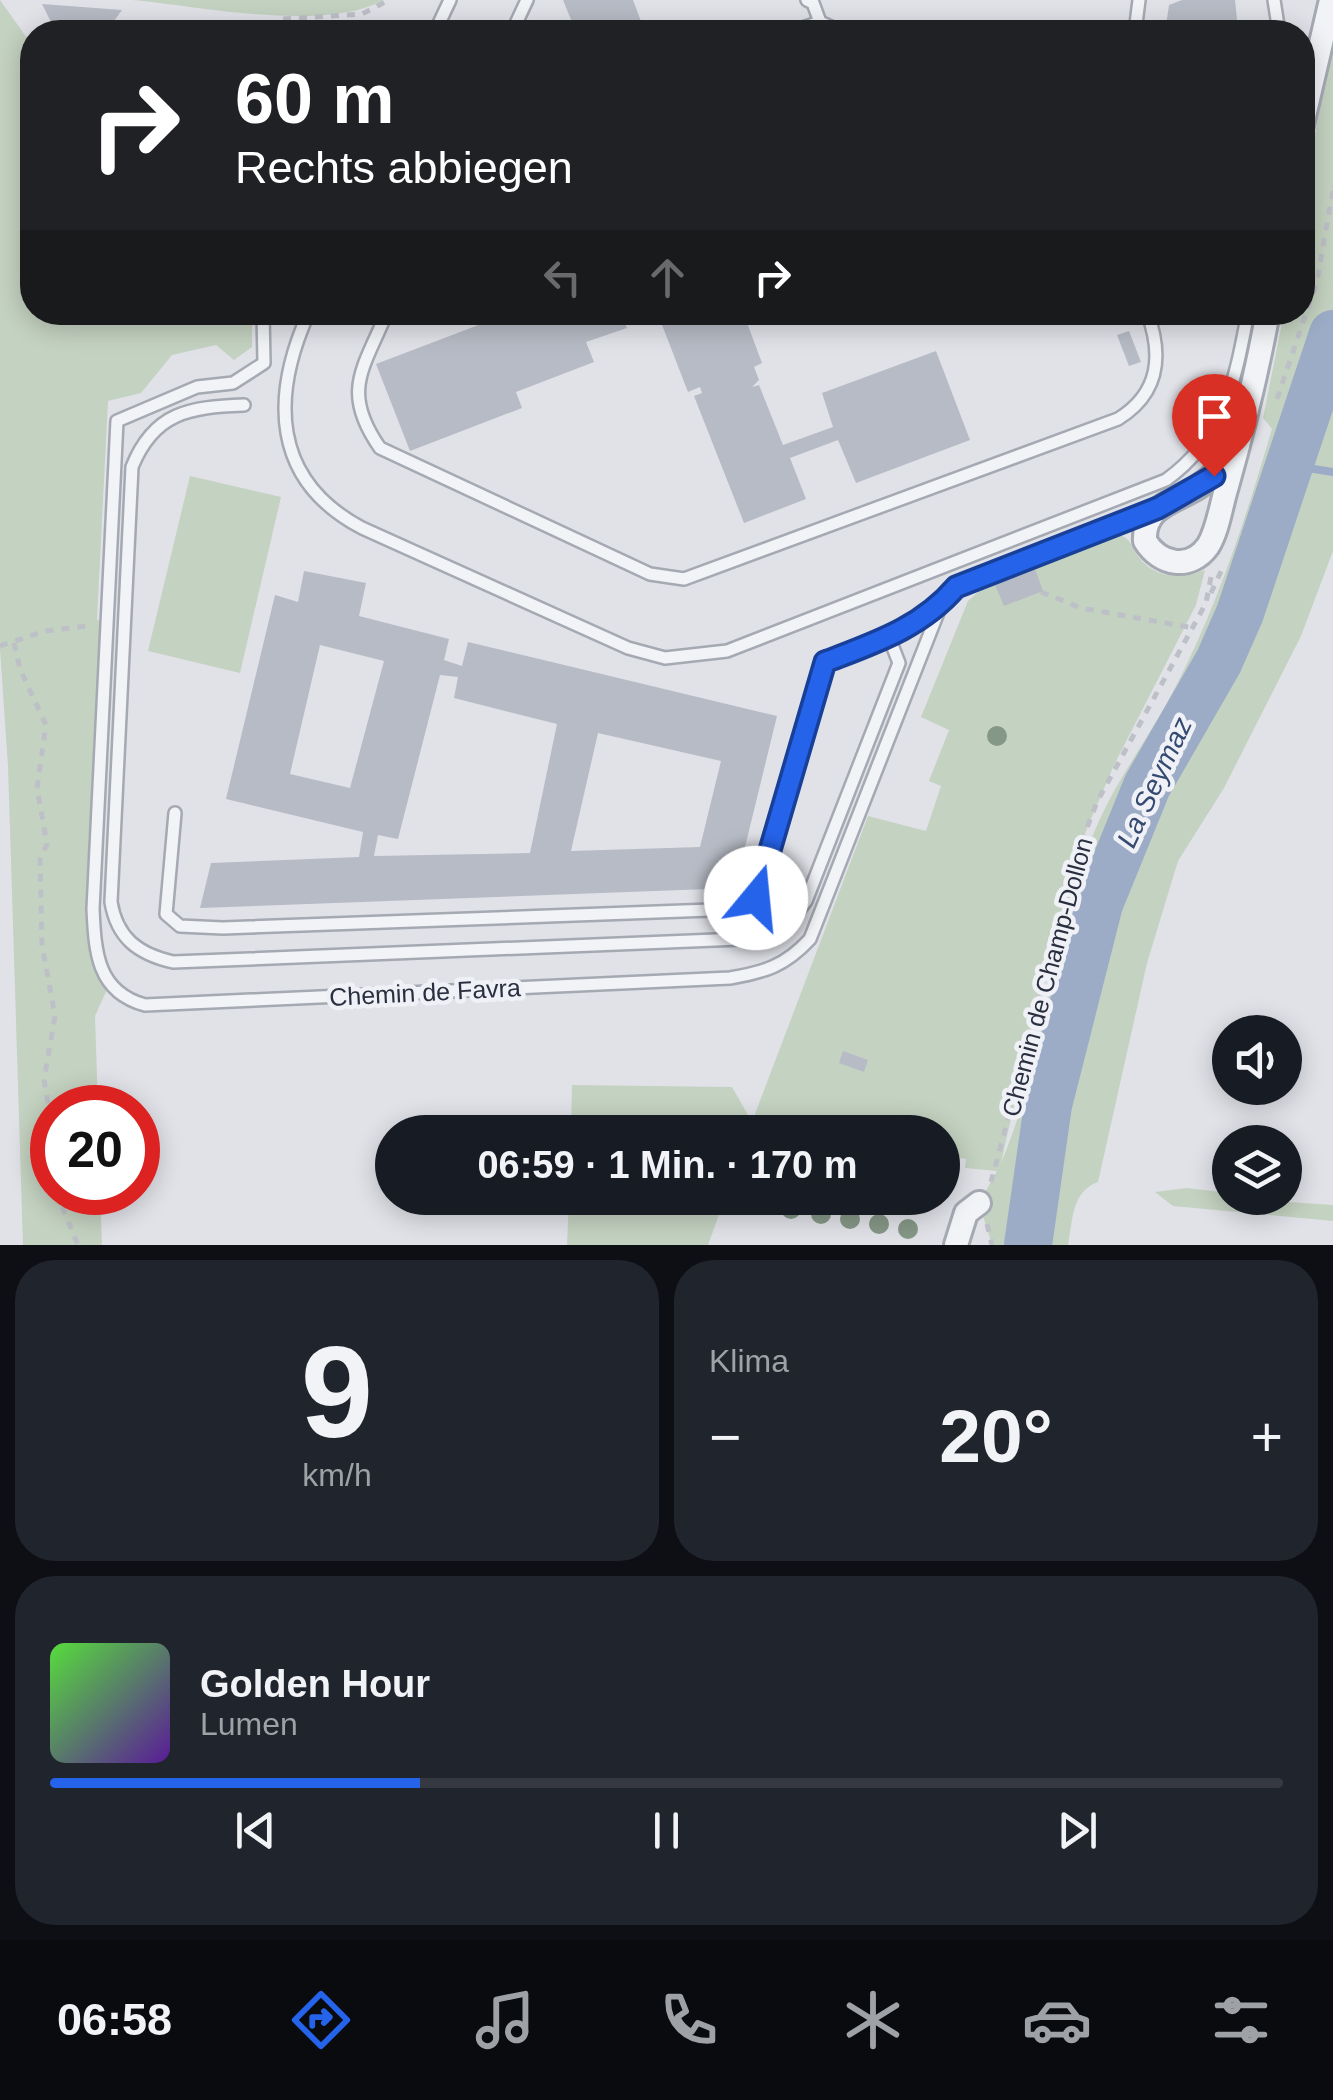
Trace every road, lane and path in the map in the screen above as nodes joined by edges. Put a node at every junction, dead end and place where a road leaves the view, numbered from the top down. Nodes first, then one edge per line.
1 (389, 0) edge
2 (807, 0) edge
3 (1331, 0) edge
4 (283, 19) dead end
5 (819, 20) edge
6 (1315, 32) edge
7 (263, 325) edge
8 (304, 325) edge
9 (382, 325) edge
10 (1152, 325) edge
11 (1245, 325) edge
12 (1265, 325) edge
13 (244, 405) dead end
14 (1238, 446) junction
15 (1158, 508) junction
16 (1212, 537) junction
17 (1041, 592) dead end
18 (940, 606) junction
19 (106, 626) junction
20 (1194, 628) junction
21 (889, 637) junction
22 (14, 643) junction
23 (0, 646) edge
24 (176, 813) dead end
25 (45, 1085) edge
26 (979, 1203) joint
27 (66, 1215) edge
28 (78, 1245) edge
29 (956, 1245) edge

1 - 4 path
2 - 5 lane
3 - 6 street
7 - 19 lane, Chemin de Favra
8 - 11 lane
9 - 10 lane
12 - 14 street
13 - 21 lane
14 - 15 street
14 - 16 street
15 - 16 street
15 - 18 lane
16 - 20 path, Chemin de Champ-Dollon
17 - 20 path
18 - 19 lane, Chemin de Favra
18 - 21 lane
19 - 22 path
20 - 26 path, Chemin de Champ-Dollon
21 - 24 lane
22 - 23 path
22 - 25 path
26 - 29 street
27 - 28 path

